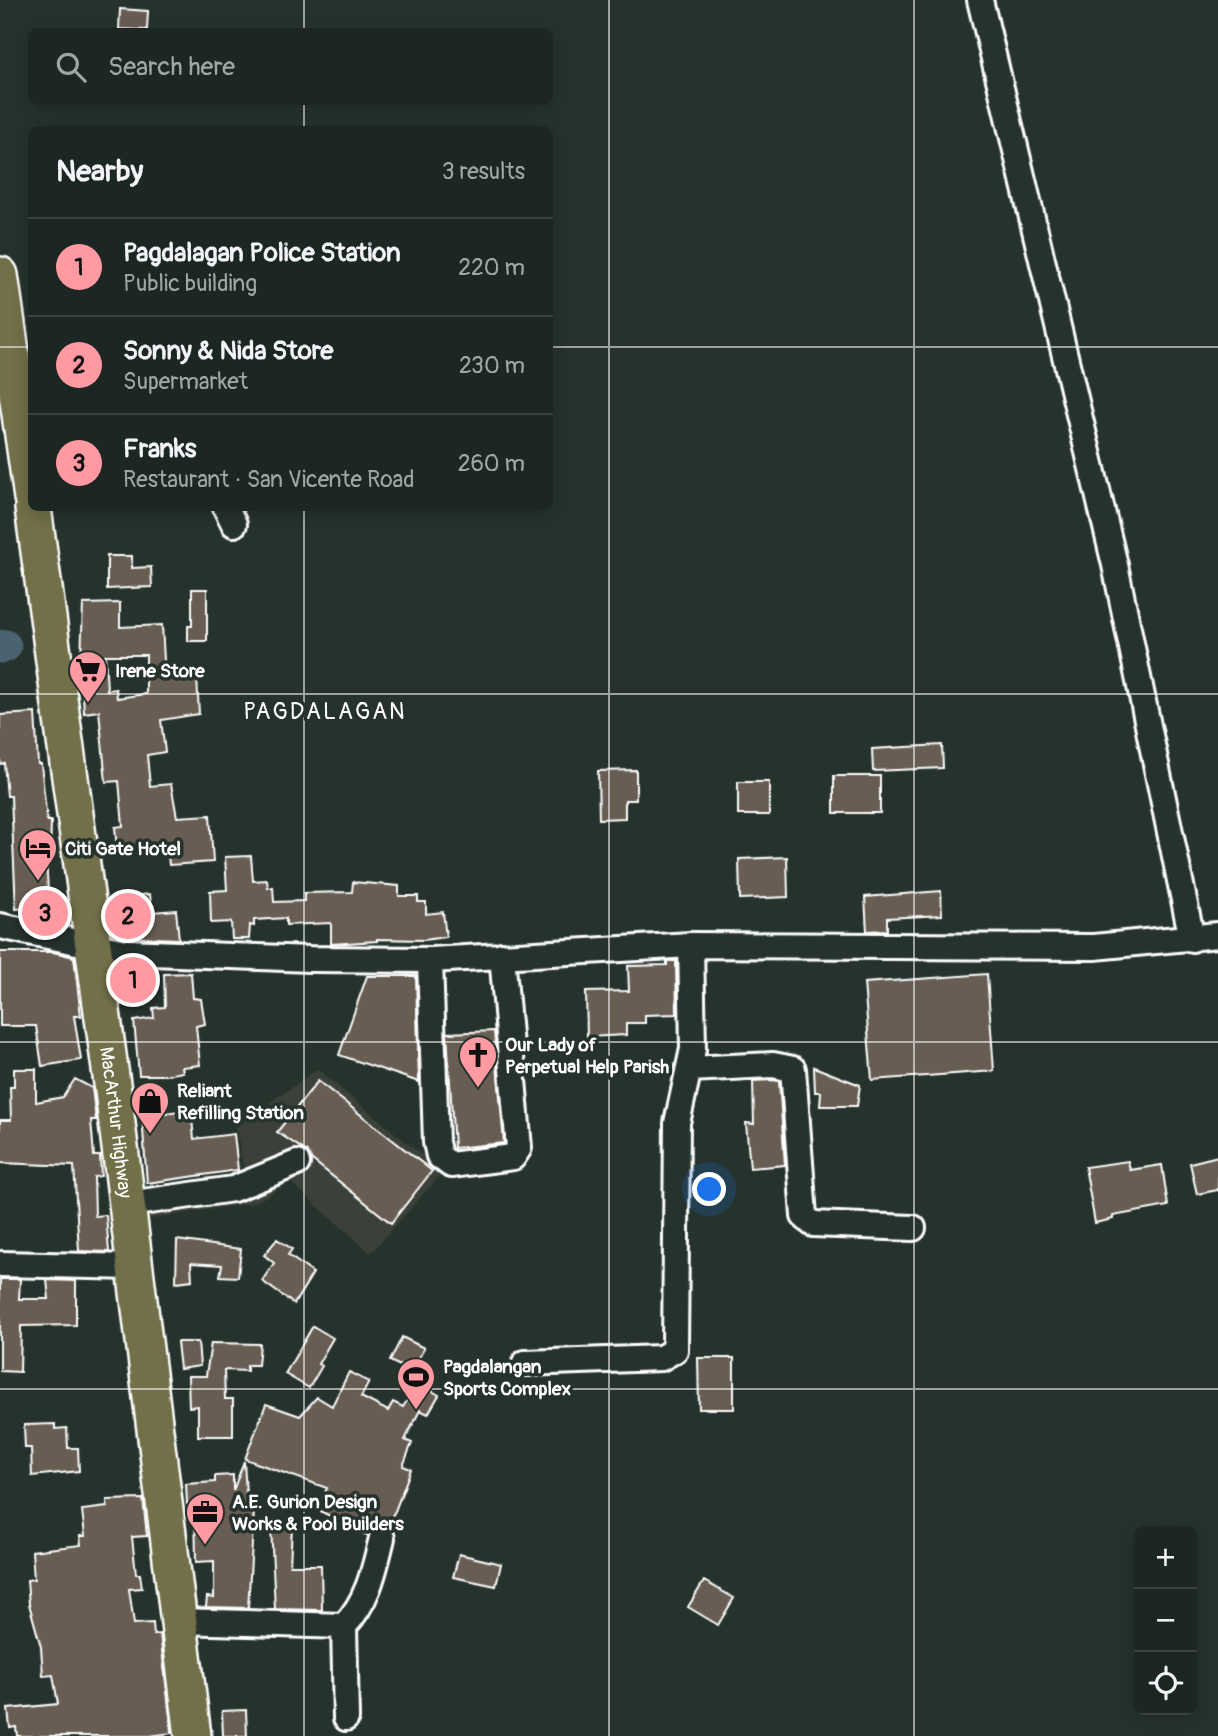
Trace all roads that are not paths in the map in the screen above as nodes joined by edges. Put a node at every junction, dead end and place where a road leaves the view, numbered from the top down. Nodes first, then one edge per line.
1 (980, 0) edge
2 (0, 275) edge
3 (28, 463) edge
4 (33, 511) edge
5 (0, 926) edge
6 (1210, 941) edge
7 (691, 945) junction
8 (92, 946) junction
9 (502, 955) junction
10 (430, 960) junction
11 (689, 1069) junction
12 (298, 1163) dead end
13 (128, 1204) junction
14 (913, 1227) dead end
15 (0, 1264) edge
16 (136, 1267) junction
17 (525, 1363) dead end
18 (382, 1538) dead end
19 (178, 1621) junction
20 (344, 1626) junction
21 (346, 1718) dead end
22 (193, 1736) edge

1 - 6 street
2 - 3 highway
4 - 8 highway, MacArthur Highway
5 - 8 street
6 - 7 street
7 - 9 street
7 - 11 street
8 - 10 street
8 - 13 highway, MacArthur Highway
9 - 10 street
9 - 10 street
11 - 14 street
11 - 17 street
12 - 13 street
13 - 16 highway, MacArthur Highway
15 - 16 street
16 - 19 highway, MacArthur Highway
18 - 20 street
19 - 20 street
19 - 22 highway, MacArthur Highway
20 - 21 street

